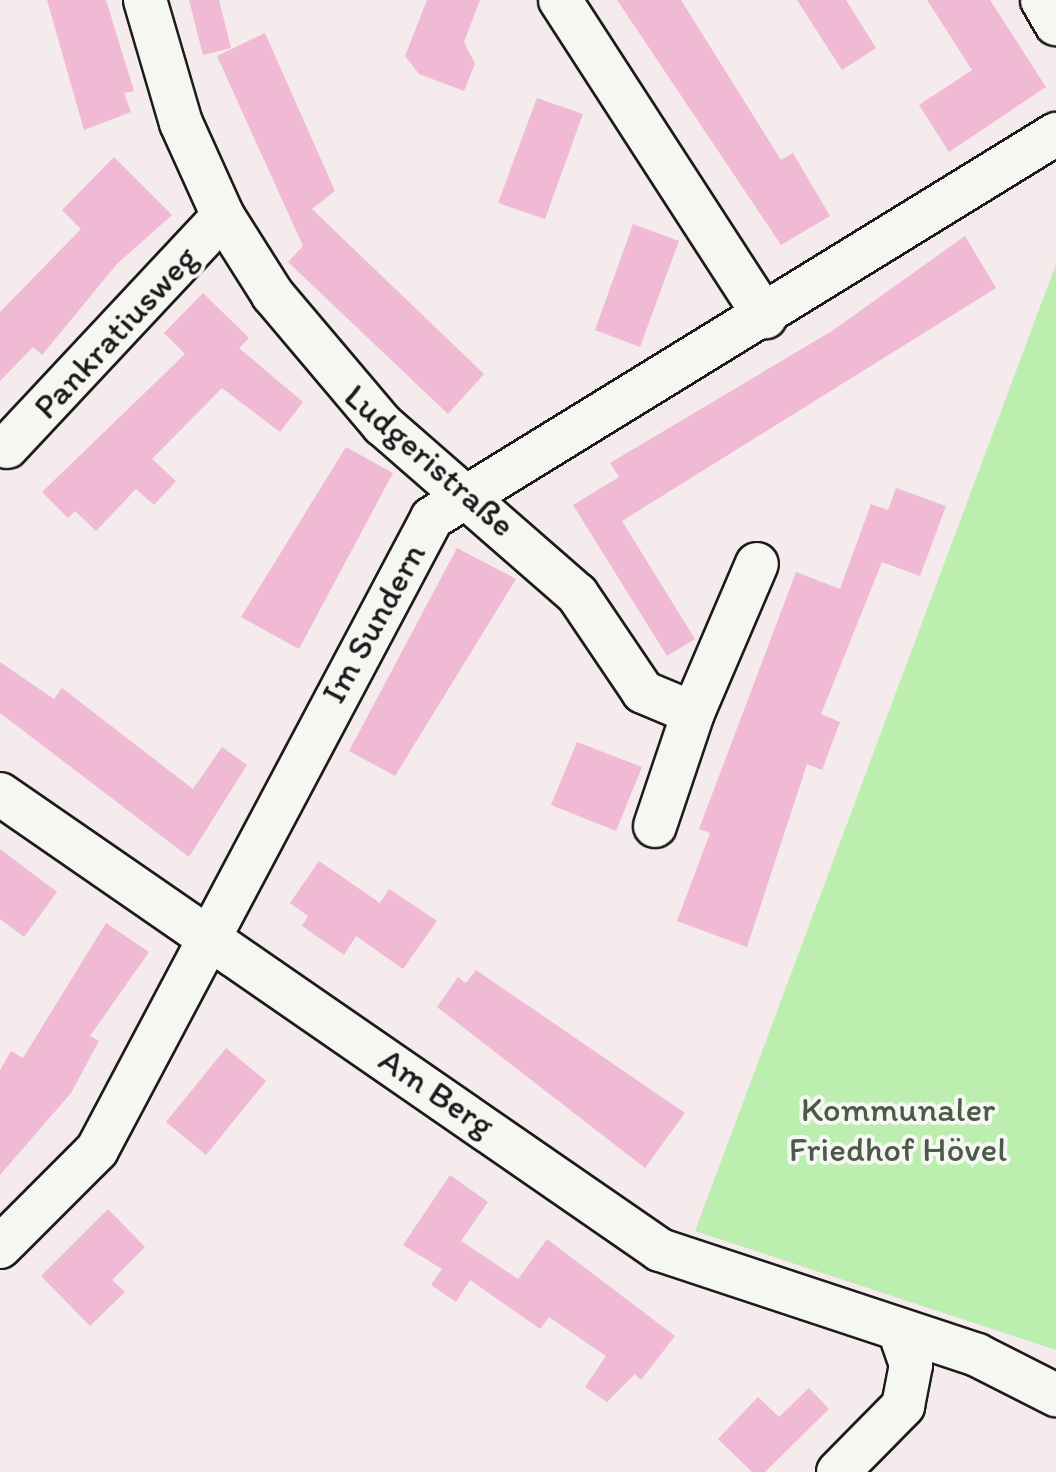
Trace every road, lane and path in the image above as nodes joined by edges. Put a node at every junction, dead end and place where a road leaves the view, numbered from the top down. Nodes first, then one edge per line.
1 (145, 0) edge
2 (560, 0) edge
3 (1042, 0) edge
4 (1056, 24) edge
5 (1056, 134) edge
6 (223, 216) junction
7 (765, 316) junction
8 (7, 447) dead end
9 (468, 498) junction
10 (757, 564) dead end
11 (693, 714) junction
12 (0, 794) edge
13 (655, 826) dead end
14 (208, 938) junction
15 (0, 1247) edge
16 (901, 1336) junction
17 (1056, 1394) edge
18 (838, 1472) edge

1 - 6 street, Ludgeristraße
2 - 7 street
3 - 4 street
5 - 7 street, Im Sundern
6 - 8 street, Pankratiusweg
6 - 9 street, Ludgeristraße
7 - 9 street, Im Sundern
9 - 11 street, Ludgeristraße
9 - 14 street, Im Sundern
10 - 11 street
11 - 13 street
12 - 14 street, Am Berg
14 - 15 street, Im Sundern
14 - 16 street, Am Berg
16 - 17 street, Am Berg
16 - 18 street

